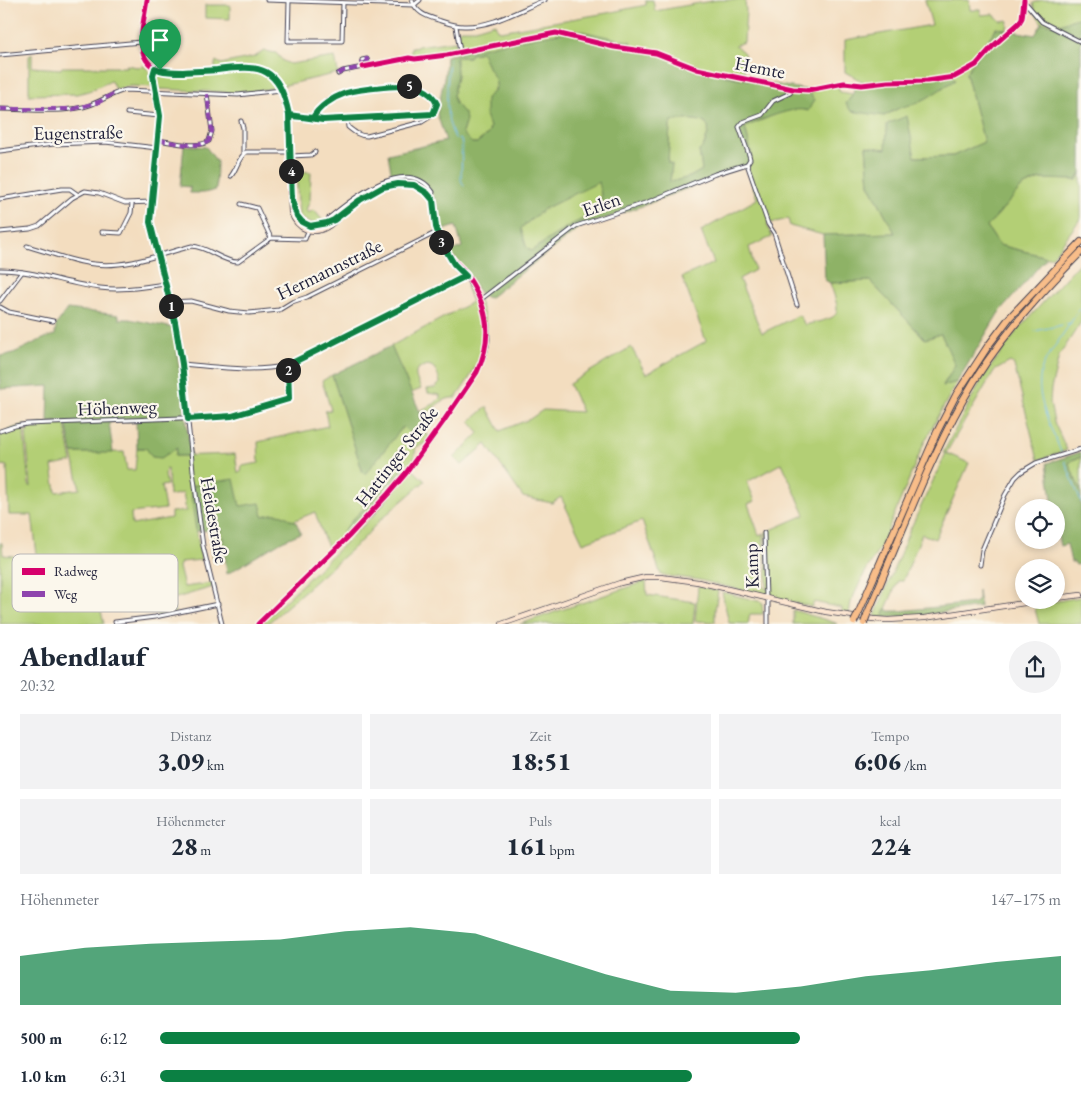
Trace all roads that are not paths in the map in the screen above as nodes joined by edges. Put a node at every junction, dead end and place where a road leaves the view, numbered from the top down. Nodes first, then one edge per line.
1 (147, 0) edge
2 (267, 0) edge
3 (412, 0) edge
4 (420, 0) edge
5 (545, 0) edge
6 (289, 1) edge
7 (1025, 1) edge
8 (343, 3) junction
9 (414, 5) junction
10 (456, 26) junction
11 (141, 42) junction
12 (1081, 42) edge
13 (460, 52) junction
14 (0, 55) edge
15 (369, 65) junction
16 (363, 67) junction
17 (155, 68) junction
18 (338, 74) dead end
19 (281, 88) junction
20 (793, 89) junction
21 (156, 92) junction
22 (207, 94) junction
23 (0, 109) edge
24 (127, 113) dead end
25 (433, 114) junction
26 (289, 115) junction
27 (160, 116) junction
28 (313, 118) junction
29 (347, 118) junction
30 (240, 122) dead end
31 (158, 140) junction
32 (157, 148) junction
33 (0, 151) edge
34 (315, 152) dead end
35 (243, 153) junction
36 (290, 154) junction
37 (747, 164) junction
38 (230, 176) dead end
39 (77, 194) junction
40 (431, 197) junction
41 (0, 199) edge
42 (152, 202) junction
43 (132, 204) junction
44 (241, 204) dead end
45 (292, 204) junction
46 (334, 220) junction
47 (327, 223) junction
48 (310, 226) junction
49 (308, 231) junction
50 (0, 232) edge
51 (102, 232) dead end
52 (438, 232) junction
53 (270, 238) junction
54 (1081, 242) edge
55 (27, 246) dead end
56 (1081, 252) edge
57 (158, 255) junction
58 (0, 270) edge
59 (22, 272) junction
60 (466, 276) junction
61 (165, 284) junction
62 (480, 300) junction
63 (0, 301) edge
64 (170, 302) junction
65 (797, 305) dead end
66 (0, 307) edge
67 (53, 321) dead end
68 (182, 364) junction
69 (288, 365) junction
70 (188, 419) junction
71 (0, 431) edge
72 (1081, 449) edge
73 (764, 533) dead end
74 (980, 565) dead end
75 (1081, 595) edge
76 (1065, 597) edge
77 (767, 598) junction
78 (218, 604) junction
79 (1015, 604) edge
80 (870, 617) junction
81 (115, 622) dead end
82 (854, 623) edge
83 (222, 624) edge
84 (258, 624) edge
85 (502, 624) edge
86 (768, 624) edge
87 (863, 624) edge

1 - 11 main road
2 - 6 street
3 - 9 street
4 - 9 street
5 - 10 street
6 - 8 street
6 - 8 street
7 - 12 street
7 - 20 street, Hemte
8 - 9 street
9 - 10 street
10 - 13 street
11 - 14 street
11 - 17 main road
13 - 15 street, Hemte
13 - 20 street, Hemte
15 - 16 street
15 - 16 street
16 - 18 street
17 - 19 main road
17 - 21 street, Heidestraße
19 - 22 street
19 - 26 main road
20 - 37 street
21 - 22 street
21 - 23 street
21 - 27 street, Heidestraße
22 - 31 street
24 - 27 street
25 - 28 street
25 - 29 street
25 - 29 street
26 - 28 street
26 - 36 main road
27 - 31 street, Heidestraße
28 - 29 street
30 - 35 street
31 - 32 street, Heidestraße
32 - 33 street, Eugenstraße
32 - 42 street, Heidestraße
34 - 36 street
35 - 36 street
35 - 38 street
36 - 45 main road
37 - 62 street, Erlen
37 - 65 street
39 - 41 street
39 - 43 street
39 - 50 street
40 - 46 main road
40 - 47 street, Hattinger Straße
40 - 52 main road, Hattinger Straße
42 - 43 street
42 - 57 street, Heidestraße
43 - 51 street
44 - 53 street
45 - 48 main road
45 - 49 main road
46 - 47 main road
46 - 49 main road
47 - 48 main road
48 - 49 street
49 - 53 street
52 - 60 main road, Hattinger Straße
52 - 64 street, Hermannstraße
53 - 57 street
54 - 82 highway, bridge
55 - 57 street
56 - 80 highway
57 - 61 street, Heidestraße
58 - 59 street
59 - 61 street
59 - 63 street
60 - 62 main road, Hattinger Straße
60 - 69 street
61 - 64 street, Heidestraße
62 - 84 main road, Hattinger Straße
64 - 68 street, Heidestraße
66 - 67 street
68 - 69 street
68 - 70 street, Heidestraße
69 - 70 street, Höhenweg
70 - 71 street, Höhenweg
70 - 78 street, Heidestraße
72 - 74 street
73 - 77 street, Kamp
75 - 76 main road
77 - 80 main road
77 - 85 main road
77 - 86 street, Kamp
78 - 81 street
78 - 83 street, Heidestraße
79 - 80 main road
80 - 87 highway, bridge

